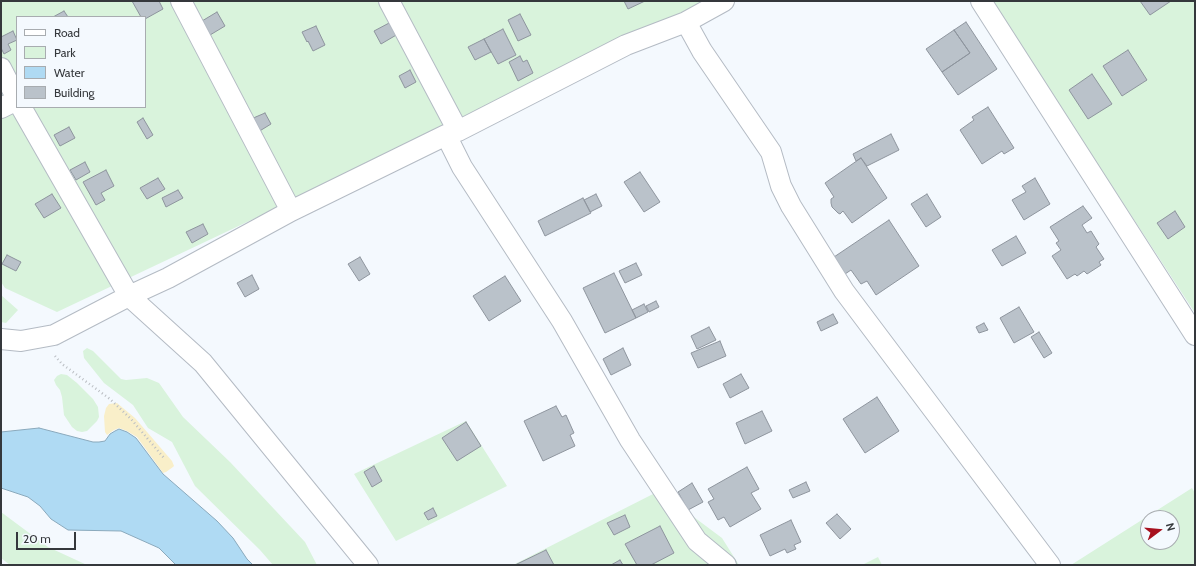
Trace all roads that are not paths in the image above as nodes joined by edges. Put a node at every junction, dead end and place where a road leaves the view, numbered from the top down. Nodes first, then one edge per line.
1 (181, 1) edge
2 (389, 1) edge
3 (724, 1) edge
4 (981, 1) edge
5 (686, 22) junction
6 (1, 68) edge
7 (16, 98) edge
8 (16, 100) edge
9 (1, 108) edge
10 (22, 108) edge
11 (452, 133) junction
12 (291, 211) junction
13 (129, 296) junction
14 (1195, 335) edge
15 (1, 339) edge
16 (368, 565) edge
17 (726, 565) edge
18 (1050, 565) edge

1 - 12 lane
2 - 11 lane
3 - 5 lane
4 - 14 lane
5 - 11 lane
5 - 18 lane
6 - 7 lane
8 - 9 lane
10 - 13 lane
11 - 12 lane
11 - 17 lane
12 - 13 lane
13 - 15 lane
13 - 16 lane

